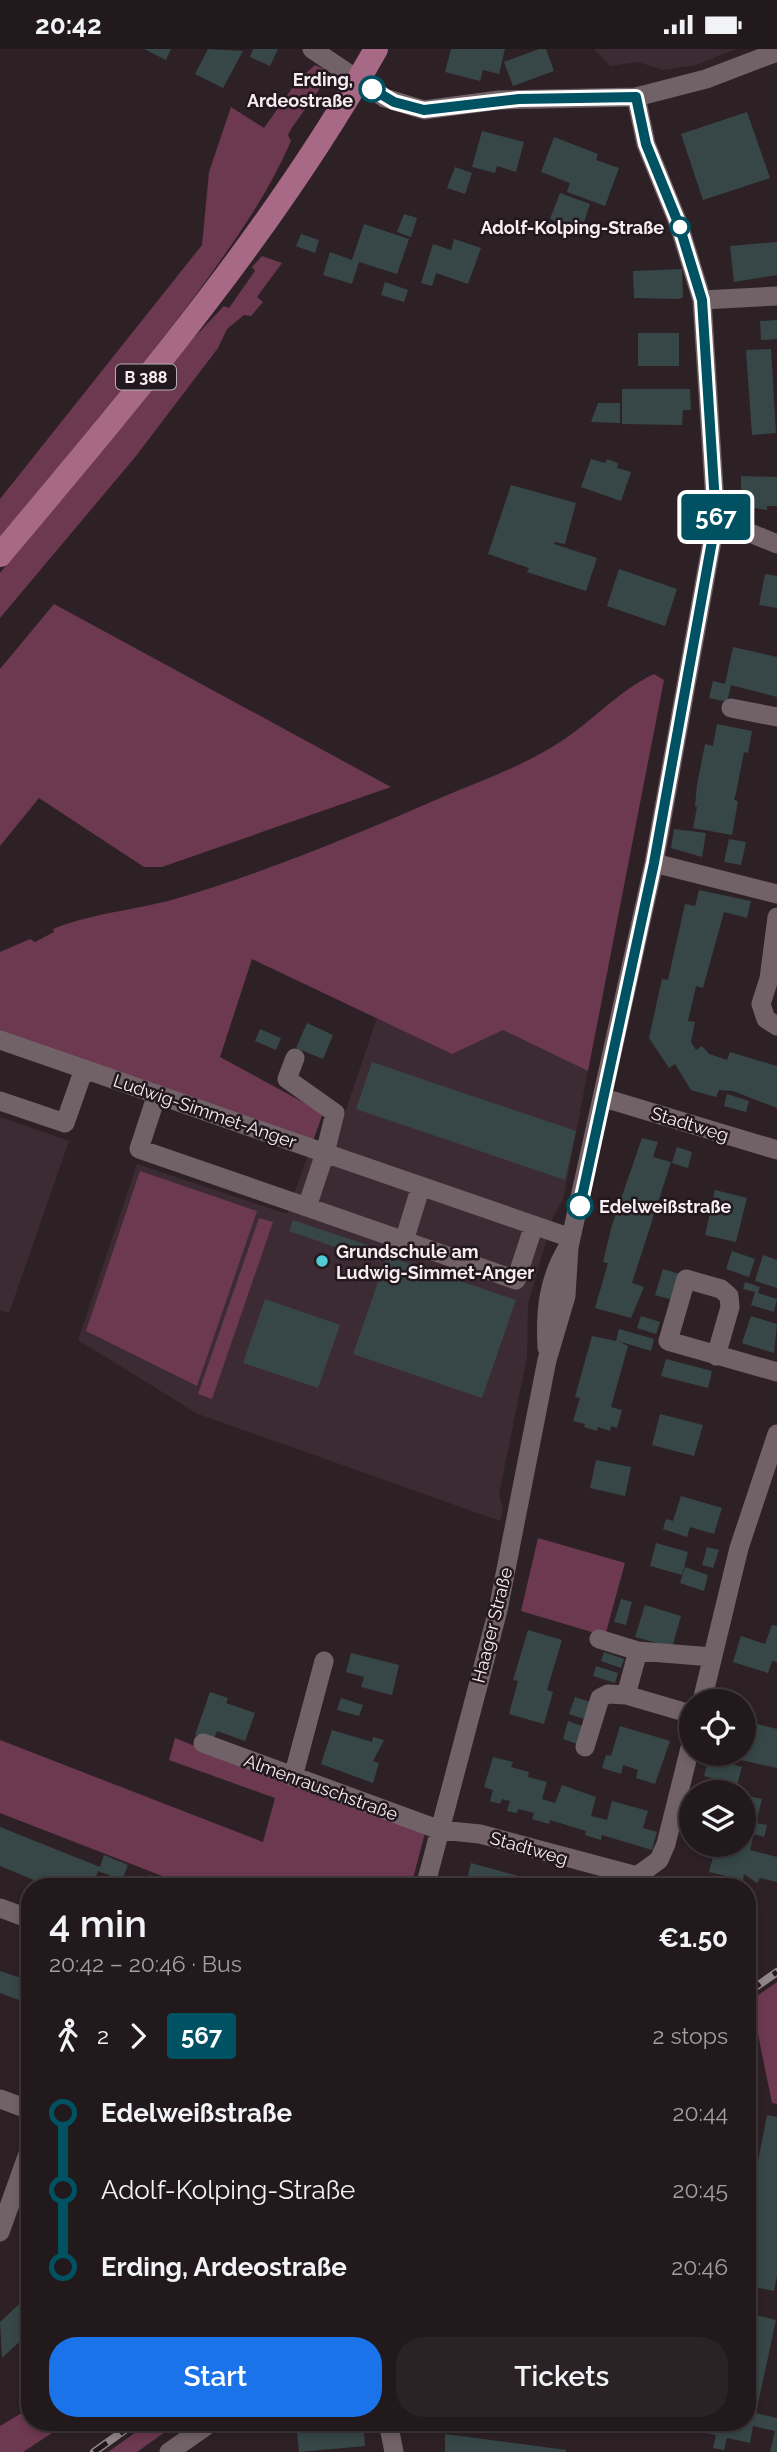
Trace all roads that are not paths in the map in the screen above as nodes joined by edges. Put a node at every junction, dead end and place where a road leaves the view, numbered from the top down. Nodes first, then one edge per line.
1 (312, 49) edge
2 (376, 49) edge
3 (777, 52) edge
4 (359, 79) junction
5 (636, 97) junction
6 (777, 296) edge
7 (702, 300) junction
8 (716, 519) junction
9 (777, 544) edge
10 (0, 555) edge
11 (731, 708) dead end
12 (777, 717) edge
13 (654, 863) junction
14 (777, 894) edge
15 (777, 917) edge
16 (773, 980) edge
17 (777, 1026) edge
18 (0, 1040) edge
19 (295, 1058) dead end
20 (84, 1069) junction
21 (157, 1094) junction
22 (604, 1098) junction
23 (0, 1101) edge
24 (777, 1150) edge
25 (325, 1153) junction
26 (421, 1186) junction
27 (307, 1207) junction
28 (534, 1225) junction
29 (404, 1241) junction
30 (570, 1242) junction
31 (716, 1356) dead end
32 (777, 1372) edge
33 (777, 1434) edge
34 (599, 1639) dead end
35 (638, 1651) junction
36 (712, 1657) junction
37 (324, 1661) dead end
38 (705, 1689) edge
39 (626, 1695) junction
40 (679, 1710) edge
41 (202, 1743) dead end
42 (585, 1747) dead end
43 (686, 1766) edge
44 (293, 1777) junction
45 (440, 1830) junction
46 (427, 1878) edge
47 (0, 1907) edge
48 (21, 1915) edge
49 (0, 2099) edge
50 (21, 2107) edge
51 (21, 2173) edge
52 (0, 2232) edge
53 (199, 2431) edge
54 (390, 2431) edge
55 (169, 2452) edge
56 (394, 2452) edge

1 - 4 street
2 - 4 main road, B 388
3 - 5 street
4 - 5 street
4 - 10 main road, B 388
5 - 7 street, Haager Straße
6 - 7 street
7 - 8 street, Haager Straße
8 - 9 street
8 - 13 street, Haager Straße
11 - 12 street
13 - 14 street
13 - 22 street, Haager Straße
15 - 16 street
16 - 17 street
18 - 20 street, Ludwig-Simmet-Anger
19 - 25 street
20 - 21 street, Ludwig-Simmet-Anger
20 - 23 street
21 - 25 street, Ludwig-Simmet-Anger
21 - 27 street
22 - 24 street, Stadtweg
22 - 30 street, Haager Straße
25 - 26 street, Ludwig-Simmet-Anger
25 - 27 street
26 - 28 street, Ludwig-Simmet-Anger
26 - 29 street
27 - 29 street
28 - 29 street
28 - 30 street, Ludwig-Simmet-Anger
30 - 45 street, Haager Straße
31 - 32 street
33 - 36 street
34 - 35 street
35 - 36 street
35 - 39 street
36 - 38 street
37 - 44 street
39 - 40 street
39 - 42 street
41 - 44 street, Almenrauschstraße
43 - 45 street, Stadtweg
44 - 45 street, Almenrauschstraße
45 - 46 street, Haager Straße
47 - 48 street
49 - 50 street
51 - 52 street
53 - 55 street
54 - 56 street

